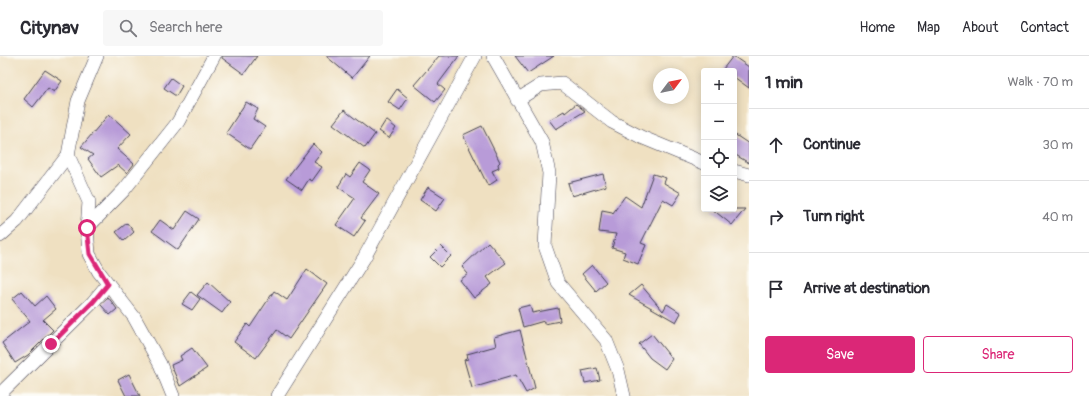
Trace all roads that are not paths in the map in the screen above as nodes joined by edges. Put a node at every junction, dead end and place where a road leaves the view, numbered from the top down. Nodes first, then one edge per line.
1 (97, 56) edge
2 (214, 56) edge
3 (475, 56) edge
4 (493, 56) edge
5 (517, 100) junction
6 (68, 155) junction
7 (701, 162) edge
8 (737, 172) edge
9 (749, 175) edge
10 (87, 228) junction
11 (0, 236) edge
12 (108, 284) junction
13 (0, 394) edge
14 (173, 396) edge
15 (277, 396) edge
16 (624, 396) edge

1 - 6 street
2 - 10 street
3 - 15 street
4 - 5 street
5 - 7 street
5 - 16 street
6 - 10 street
6 - 11 street
8 - 9 street
10 - 12 street
12 - 13 street
12 - 14 street

